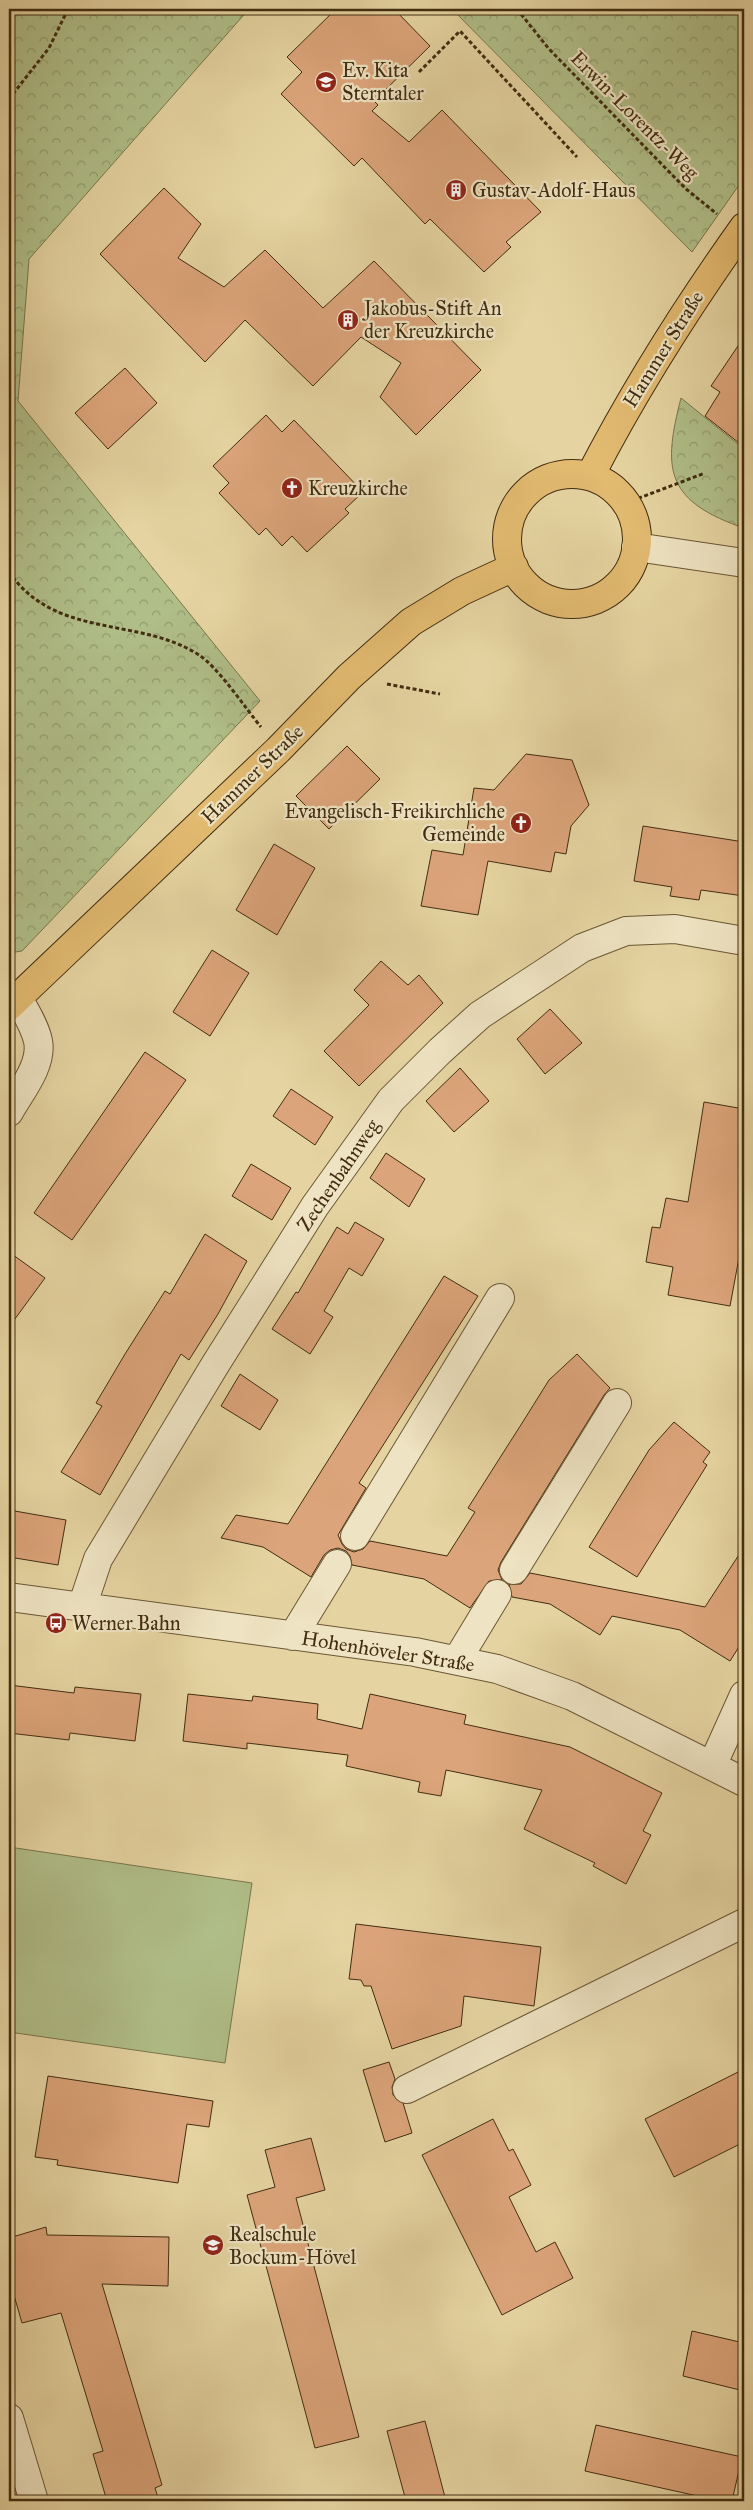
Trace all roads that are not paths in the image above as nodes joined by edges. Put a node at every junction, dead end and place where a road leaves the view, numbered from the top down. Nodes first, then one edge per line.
1 (742, 230) edge
2 (590, 476) junction
3 (636, 547) junction
4 (744, 563) edge
5 (514, 567) junction
6 (744, 941) edge
7 (13, 1002) edge
8 (9, 1112) edge
9 (500, 1298) dead end
10 (618, 1403) dead end
11 (355, 1536) dead end
12 (337, 1564) dead end
13 (514, 1570) dead end
14 (497, 1594) dead end
15 (9, 1596) edge
16 (82, 1607) junction
17 (293, 1636) junction
18 (457, 1660) junction
19 (744, 1695) edge
20 (712, 1766) junction
21 (744, 1782) edge
22 (744, 1924) edge
23 (407, 2089) dead end
24 (9, 2418) edge
25 (34, 2501) edge

1 - 2 main road, Hammer Straße
2 - 3 main road
2 - 5 main road
3 - 4 street
3 - 5 main road
5 - 7 main road, Hammer Straße
6 - 16 street, Zechenbahnweg
7 - 8 street
9 - 11 street
10 - 13 street
12 - 17 street
14 - 18 street
15 - 16 street, Hohenhöveler Straße
16 - 17 street, Hohenhöveler Straße
17 - 18 street, Hohenhöveler Straße
18 - 20 street, Hohenhöveler Straße
19 - 20 street
20 - 21 street, Hohenhöveler Straße
22 - 23 street
24 - 25 street

